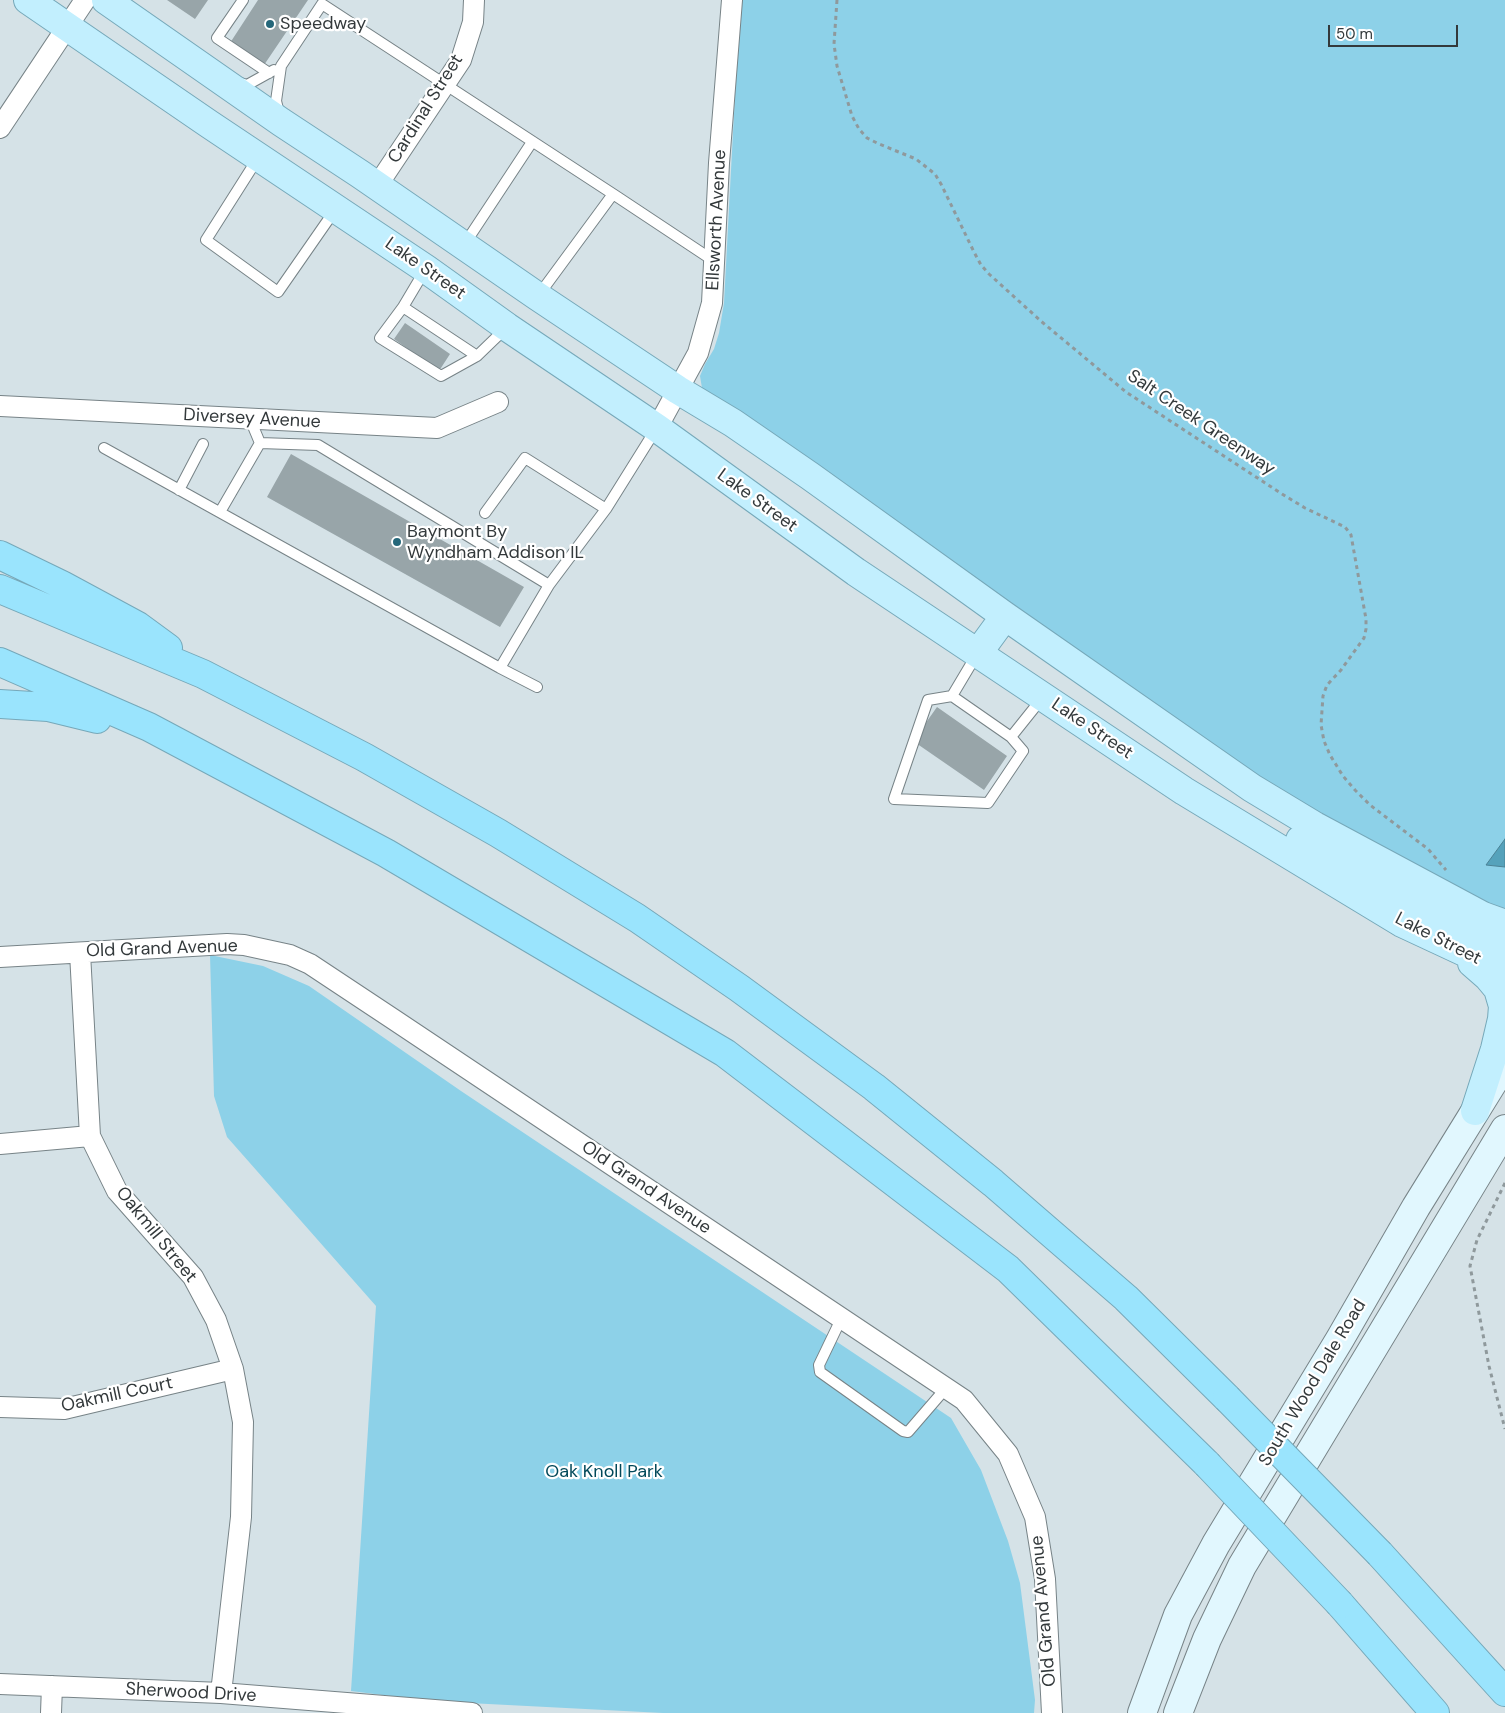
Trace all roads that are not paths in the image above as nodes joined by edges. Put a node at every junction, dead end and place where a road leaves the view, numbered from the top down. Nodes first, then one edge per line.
1 (28, 0) edge
2 (85, 0) edge
3 (106, 0) edge
4 (243, 0) edge
5 (474, 0) edge
6 (732, 0) edge
7 (319, 2) edge
8 (68, 26) junction
9 (281, 66) junction
10 (269, 73) junction
11 (216, 76) junction
12 (444, 85) junction
13 (281, 122) junction
14 (0, 128) edge
15 (532, 142) junction
16 (259, 156) junction
17 (378, 186) junction
18 (612, 194) junction
19 (336, 209) junction
20 (463, 246) junction
21 (714, 261) junction
22 (426, 269) junction
23 (537, 296) junction
24 (403, 307) junction
25 (506, 327) junction
26 (477, 356) junction
27 (678, 390) junction
28 (498, 402) dead end
29 (0, 406) edge
30 (250, 419) junction
31 (657, 428) junction
32 (260, 443) junction
33 (203, 444) dead end
34 (104, 448) dead end
35 (178, 490) junction
36 (606, 509) junction
37 (220, 512) junction
38 (485, 513) dead end
39 (0, 555) edge
40 (549, 585) junction
41 (0, 589) edge
42 (1005, 616) junction
43 (978, 653) junction
44 (0, 662) edge
45 (500, 668) junction
46 (203, 674) junction
47 (537, 686) dead end
48 (952, 696) junction
49 (1044, 697) junction
50 (0, 704) edge
51 (166, 736) junction
52 (1011, 737) junction
53 (1184, 791) junction
54 (1505, 924) edge
55 (1505, 947) edge
56 (1460, 951) junction
57 (80, 953) junction
58 (0, 957) edge
59 (1505, 971) edge
60 (1505, 1063) edge
61 (1475, 1111) junction
62 (1505, 1129) edge
63 (90, 1136) junction
64 (0, 1144) edge
65 (842, 1318) junction
66 (233, 1368) junction
67 (946, 1388) junction
68 (0, 1407) edge
69 (0, 1684) edge
70 (52, 1686) junction
71 (1505, 1692) edge
72 (221, 1693) junction
73 (385, 1710) edge
74 (51, 1713) edge
75 (472, 1713) edge
76 (1052, 1713) edge
77 (1142, 1713) edge
78 (1178, 1713) edge
79 (1435, 1713) edge

1 - 8 main road, Lake Street
2 - 8 street
3 - 11 main road
4 - 10 lane
5 - 12 street, Cardinal Street
6 - 21 street, Ellsworth Avenue
7 - 9 lane
7 - 12 lane
8 - 14 street
8 - 16 main road, Lake Street
9 - 10 lane
9 - 13 lane
10 - 11 lane
11 - 13 main road
12 - 15 lane
12 - 17 street, Cardinal Street
13 - 17 main road
15 - 18 lane
15 - 20 lane
16 - 19 main road, Lake Street
16 - 19 lane
17 - 20 main road
18 - 21 lane
18 - 23 lane
19 - 22 main road, Lake Street
20 - 23 main road
21 - 27 street, Ellsworth Avenue
22 - 24 lane
22 - 25 main road, Lake Street
23 - 27 main road
24 - 26 lane
24 - 26 lane
25 - 26 lane
25 - 31 main road, Lake Street
27 - 31 street, Ellsworth Avenue
27 - 42 main road
28 - 30 street, Diversey Avenue
29 - 30 street, Diversey Avenue
30 - 32 lane
31 - 36 lane
31 - 43 main road, Lake Street
32 - 37 lane
32 - 40 lane
33 - 35 lane
34 - 35 lane
35 - 37 lane
36 - 38 lane
36 - 40 lane
37 - 45 lane
39 - 46 highway
40 - 45 lane
41 - 46 highway
42 - 43 main road
42 - 54 main road
43 - 48 lane
43 - 49 main road, Lake Street
44 - 51 highway
45 - 47 lane
46 - 71 highway, bridge
48 - 52 lane
48 - 52 lane
49 - 52 lane
49 - 53 main road, Lake Street
50 - 51 highway
51 - 79 highway, bridge
53 - 55 main road
53 - 56 main road, Lake Street
56 - 59 main road, Lake Street
56 - 61 main road
57 - 58 street, Old Grand Avenue
57 - 63 street, Oakmill Street
57 - 65 street, Old Grand Avenue
60 - 61 main road, South Wood Dale Road
61 - 77 main road, South Wood Dale Road
62 - 78 main road, South Wood Dale Road
63 - 64 street
63 - 66 street, Oakmill Street
65 - 67 street, Old Grand Avenue
65 - 67 lane
66 - 68 street, Oakmill Court
66 - 72 street, Oakmill Street
67 - 76 street, Old Grand Avenue
69 - 70 street, Sherwood Drive
70 - 72 street, Sherwood Drive
70 - 74 street
72 - 73 street, Sherwood Drive
73 - 75 street, Sherwood Drive

